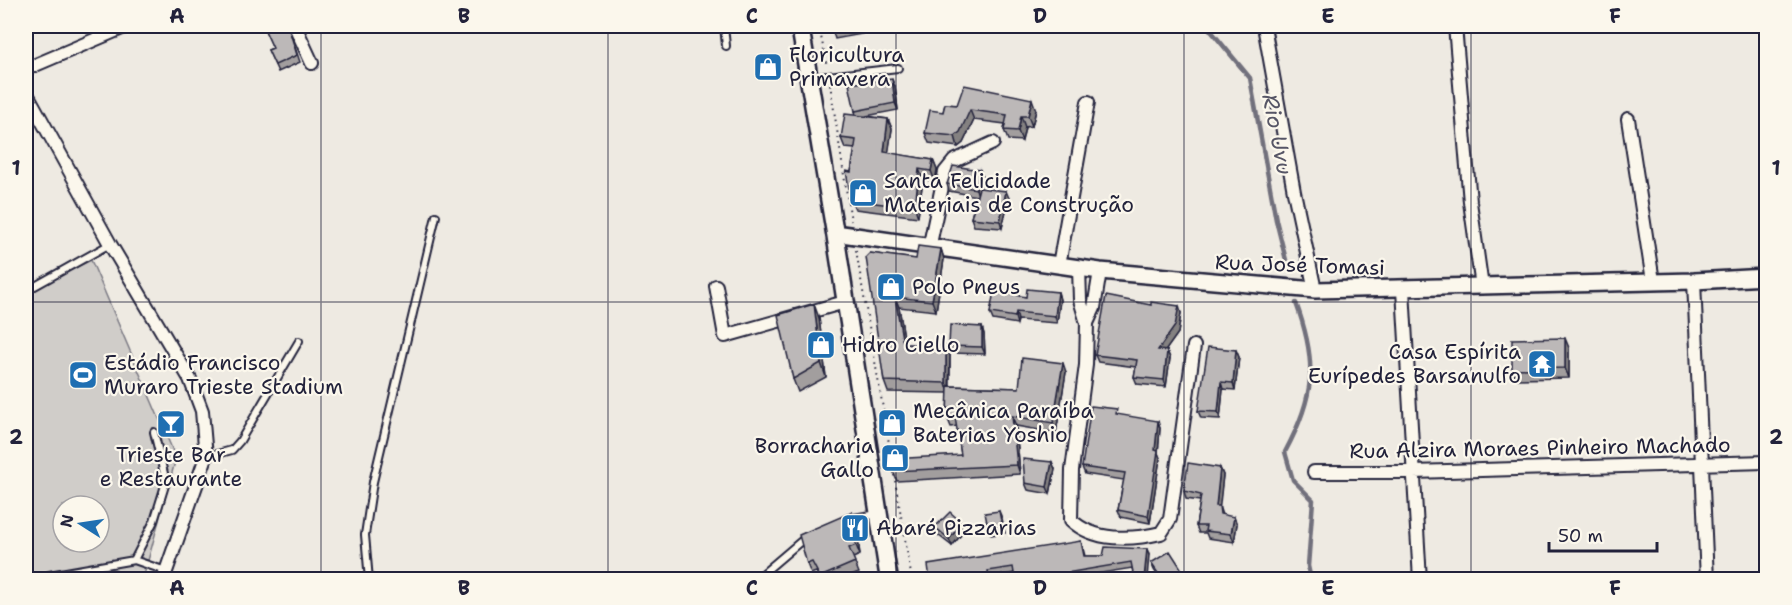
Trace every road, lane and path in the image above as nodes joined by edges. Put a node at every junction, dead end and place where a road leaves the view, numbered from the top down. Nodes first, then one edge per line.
1 (127, 26) edge
2 (295, 26) edge
3 (724, 26) edge
4 (800, 26) edge
5 (819, 26) edge
6 (1264, 26) edge
7 (1455, 26) edge
8 (726, 46) dead end
9 (312, 63) dead end
10 (898, 68) dead end
11 (26, 69) edge
12 (828, 76) junction
13 (809, 78) junction
14 (26, 92) edge
15 (1088, 102) dead end
16 (1628, 119) dead end
17 (993, 143) dead end
18 (436, 216) dead end
19 (836, 232) junction
20 (854, 235) junction
21 (110, 244) junction
22 (930, 244) junction
23 (1059, 266) junction
24 (1079, 268) junction
25 (1100, 271) junction
26 (1767, 277) edge
27 (1653, 281) junction
28 (1694, 281) junction
29 (716, 286) dead end
30 (1482, 287) junction
31 (1315, 290) junction
32 (1402, 290) junction
33 (26, 291) edge
34 (845, 302) junction
35 (1087, 323) junction
36 (299, 341) dead end
37 (1194, 346) dead end
38 (154, 432) dead end
39 (206, 457) junction
40 (1767, 462) edge
41 (1700, 465) junction
42 (1314, 472) dead end
43 (1413, 472) junction
44 (879, 514) junction
45 (836, 524) edge
46 (815, 532) edge
47 (134, 560) junction
48 (49, 575) dead end
49 (165, 575) edge
50 (760, 576) dead end
51 (369, 579) edge
52 (889, 579) edge
53 (912, 579) edge
54 (1420, 579) edge
55 (1707, 579) edge

1 - 11 street
2 - 9 street
3 - 8 lane
4 - 13 main road
5 - 12 path
6 - 31 street
7 - 30 street
10 - 12 lane
12 - 13 lane
12 - 20 path
13 - 19 main road
14 - 21 street
15 - 23 street
16 - 27 street
17 - 22 street
18 - 51 lane
19 - 20 street, Rua José Tomasi
19 - 34 main road
20 - 22 street, Rua José Tomasi
20 - 53 path
21 - 33 lane
21 - 39 street
22 - 23 street, Rua José Tomasi
23 - 24 street, Rua José Tomasi
24 - 25 street, Rua José Tomasi
24 - 35 street
25 - 31 street, Rua José Tomasi
25 - 35 street
26 - 28 street, Rua José Tomasi
27 - 28 street, Rua José Tomasi
27 - 30 street, Rua José Tomasi
28 - 41 street
29 - 34 street
30 - 32 street, Rua José Tomasi
31 - 32 street, Rua José Tomasi
32 - 43 street
34 - 44 main road
35 - 37 street
36 - 39 lane
38 - 47 lane
39 - 49 street
40 - 41 street, Rua Alzira Moraes Pinheiro Machado
41 - 43 street, Rua Alzira Moraes Pinheiro Machado
41 - 55 street
42 - 43 street, Rua Alzira Moraes Pinheiro Machado
43 - 54 street
44 - 45 lane
44 - 52 main road
46 - 50 lane
47 - 48 lane
47 - 49 lane

